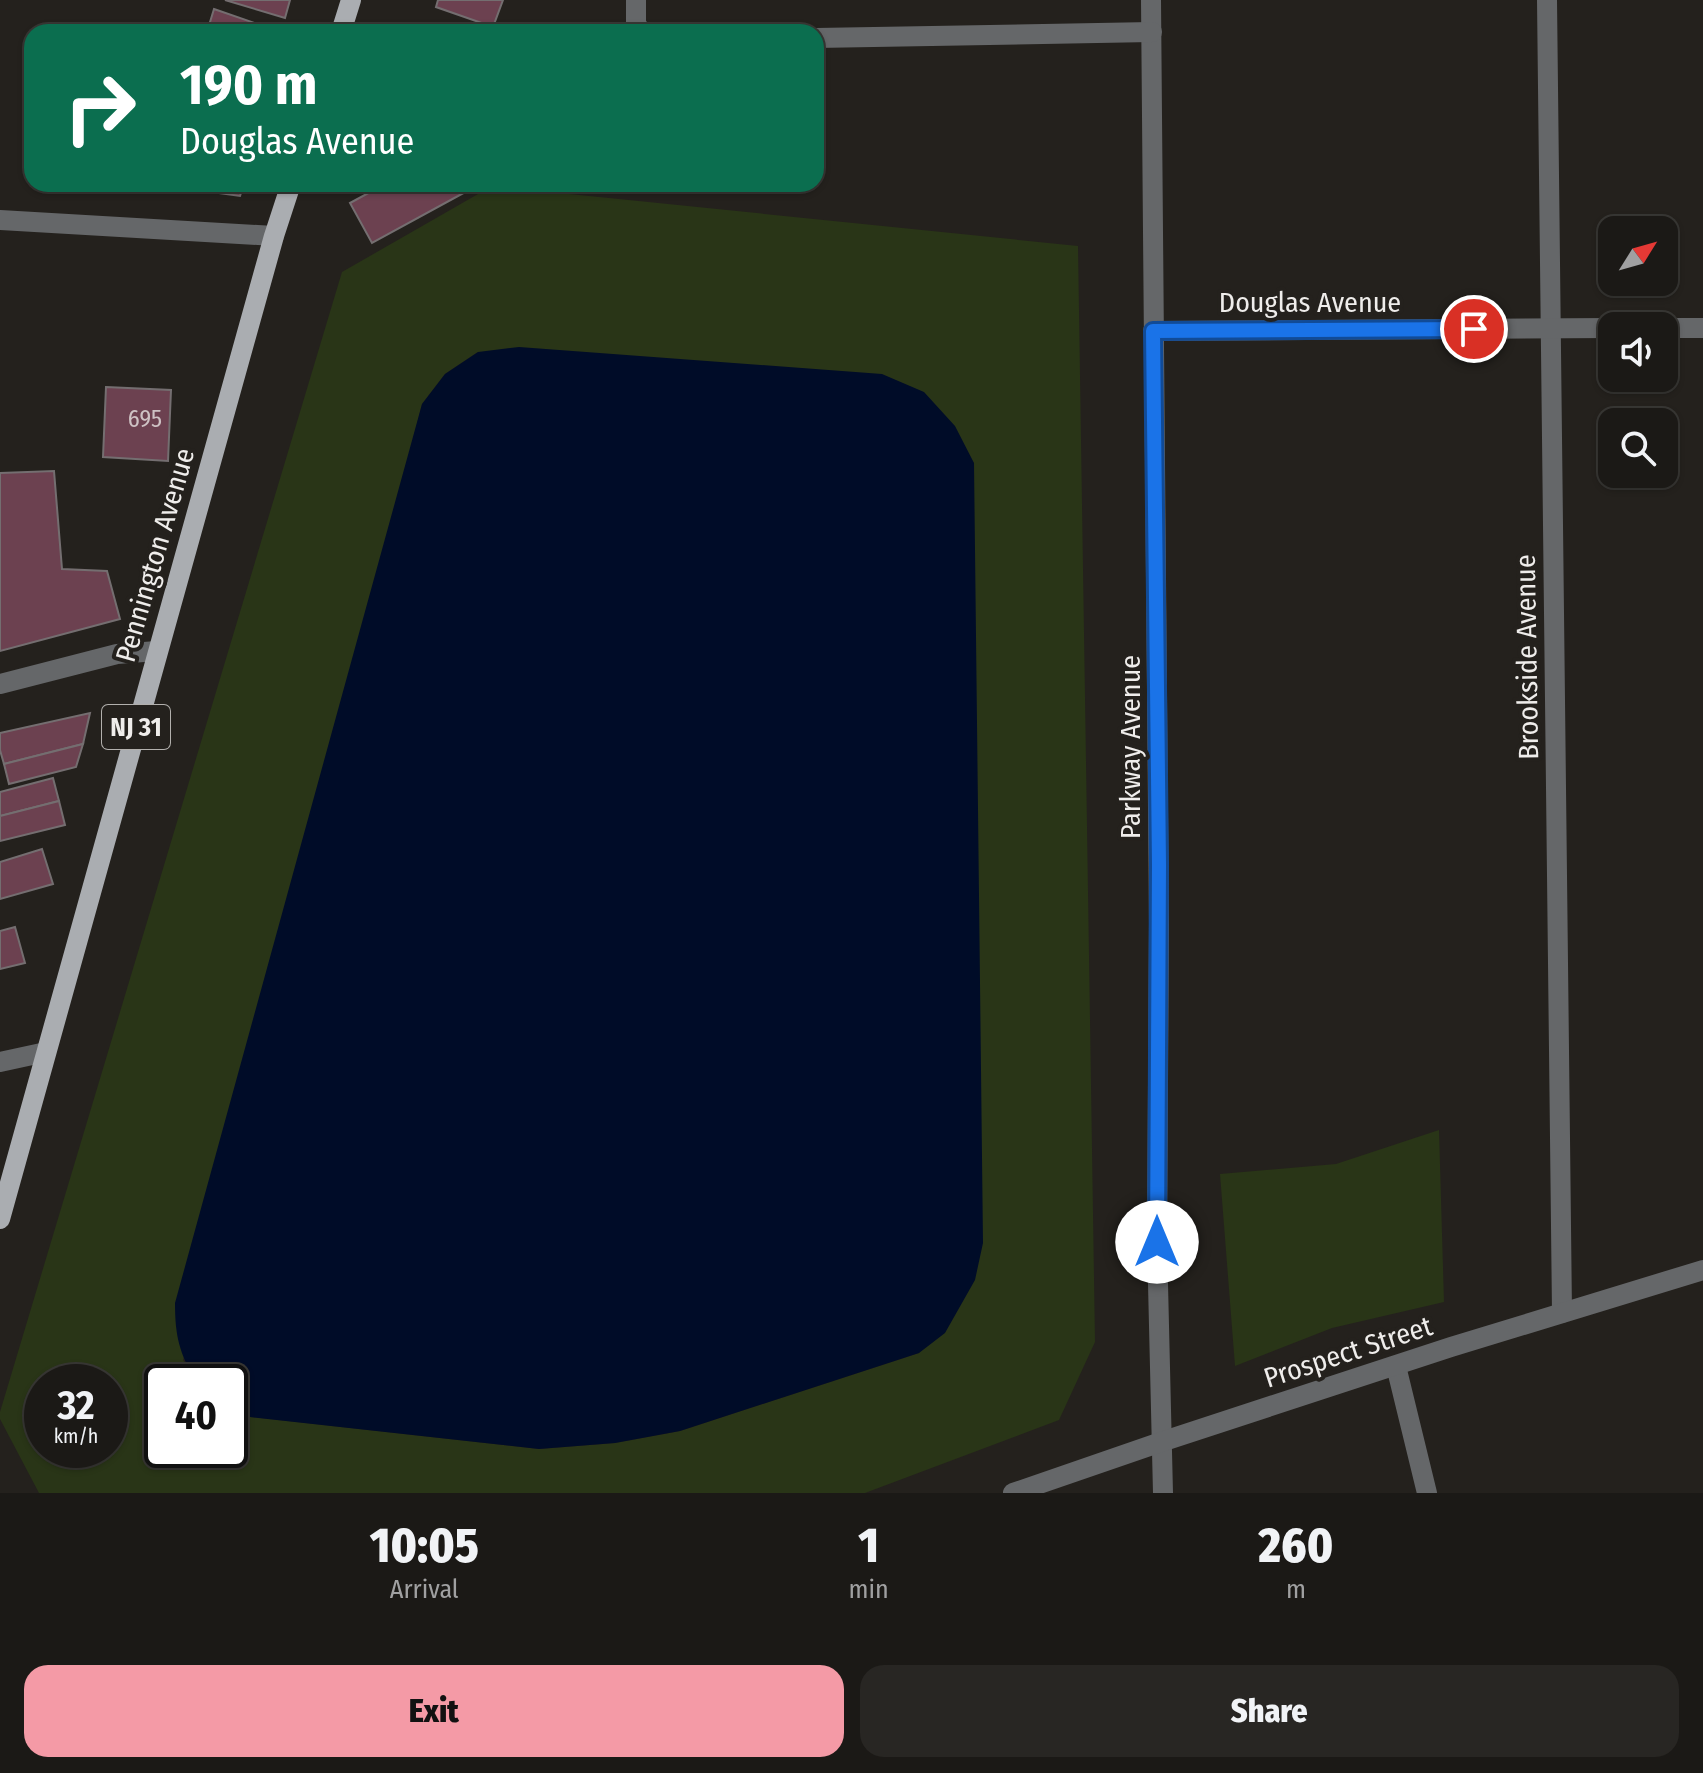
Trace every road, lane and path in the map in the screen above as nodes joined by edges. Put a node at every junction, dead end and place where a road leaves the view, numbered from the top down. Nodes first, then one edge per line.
1 (351, 0) edge
2 (636, 0) edge
3 (1151, 0) edge
4 (1547, 0) edge
5 (344, 24) edge
6 (637, 24) edge
7 (1152, 32) junction
8 (824, 38) edge
9 (288, 192) edge
10 (0, 220) edge
11 (274, 236) junction
12 (1598, 328) edge
13 (1678, 328) edge
14 (1703, 328) edge
15 (1551, 329) junction
16 (1153, 331) junction
17 (157, 651) junction
18 (0, 684) edge
19 (46, 1052) junction
20 (0, 1062) edge
21 (0, 1219) edge
22 (1703, 1270) edge
23 (1562, 1313) junction
24 (1396, 1366) junction
25 (1161, 1442) junction
26 (1013, 1493) edge
27 (1163, 1493) edge
28 (1427, 1493) edge

1 - 5 main road
2 - 6 street
3 - 7 street, Parkway Avenue
4 - 15 street, Brookside Avenue
7 - 8 street
7 - 16 street, Parkway Avenue
9 - 11 main road, Pennington Avenue / NJ 31
10 - 11 street
11 - 17 main road, Pennington Avenue / NJ 31
12 - 15 street, Douglas Avenue
13 - 14 street
15 - 16 street, Douglas Avenue
15 - 23 street, Brookside Avenue
16 - 25 street, Parkway Avenue
17 - 18 street
17 - 19 main road, Pennington Avenue / NJ 31
19 - 20 street
19 - 21 main road, Pennington Avenue / NJ 31
22 - 23 street, Prospect Street
23 - 24 street, Prospect Street
24 - 25 street, Prospect Street
24 - 28 street
25 - 26 street, Prospect Street
25 - 27 street, Parkway Avenue

